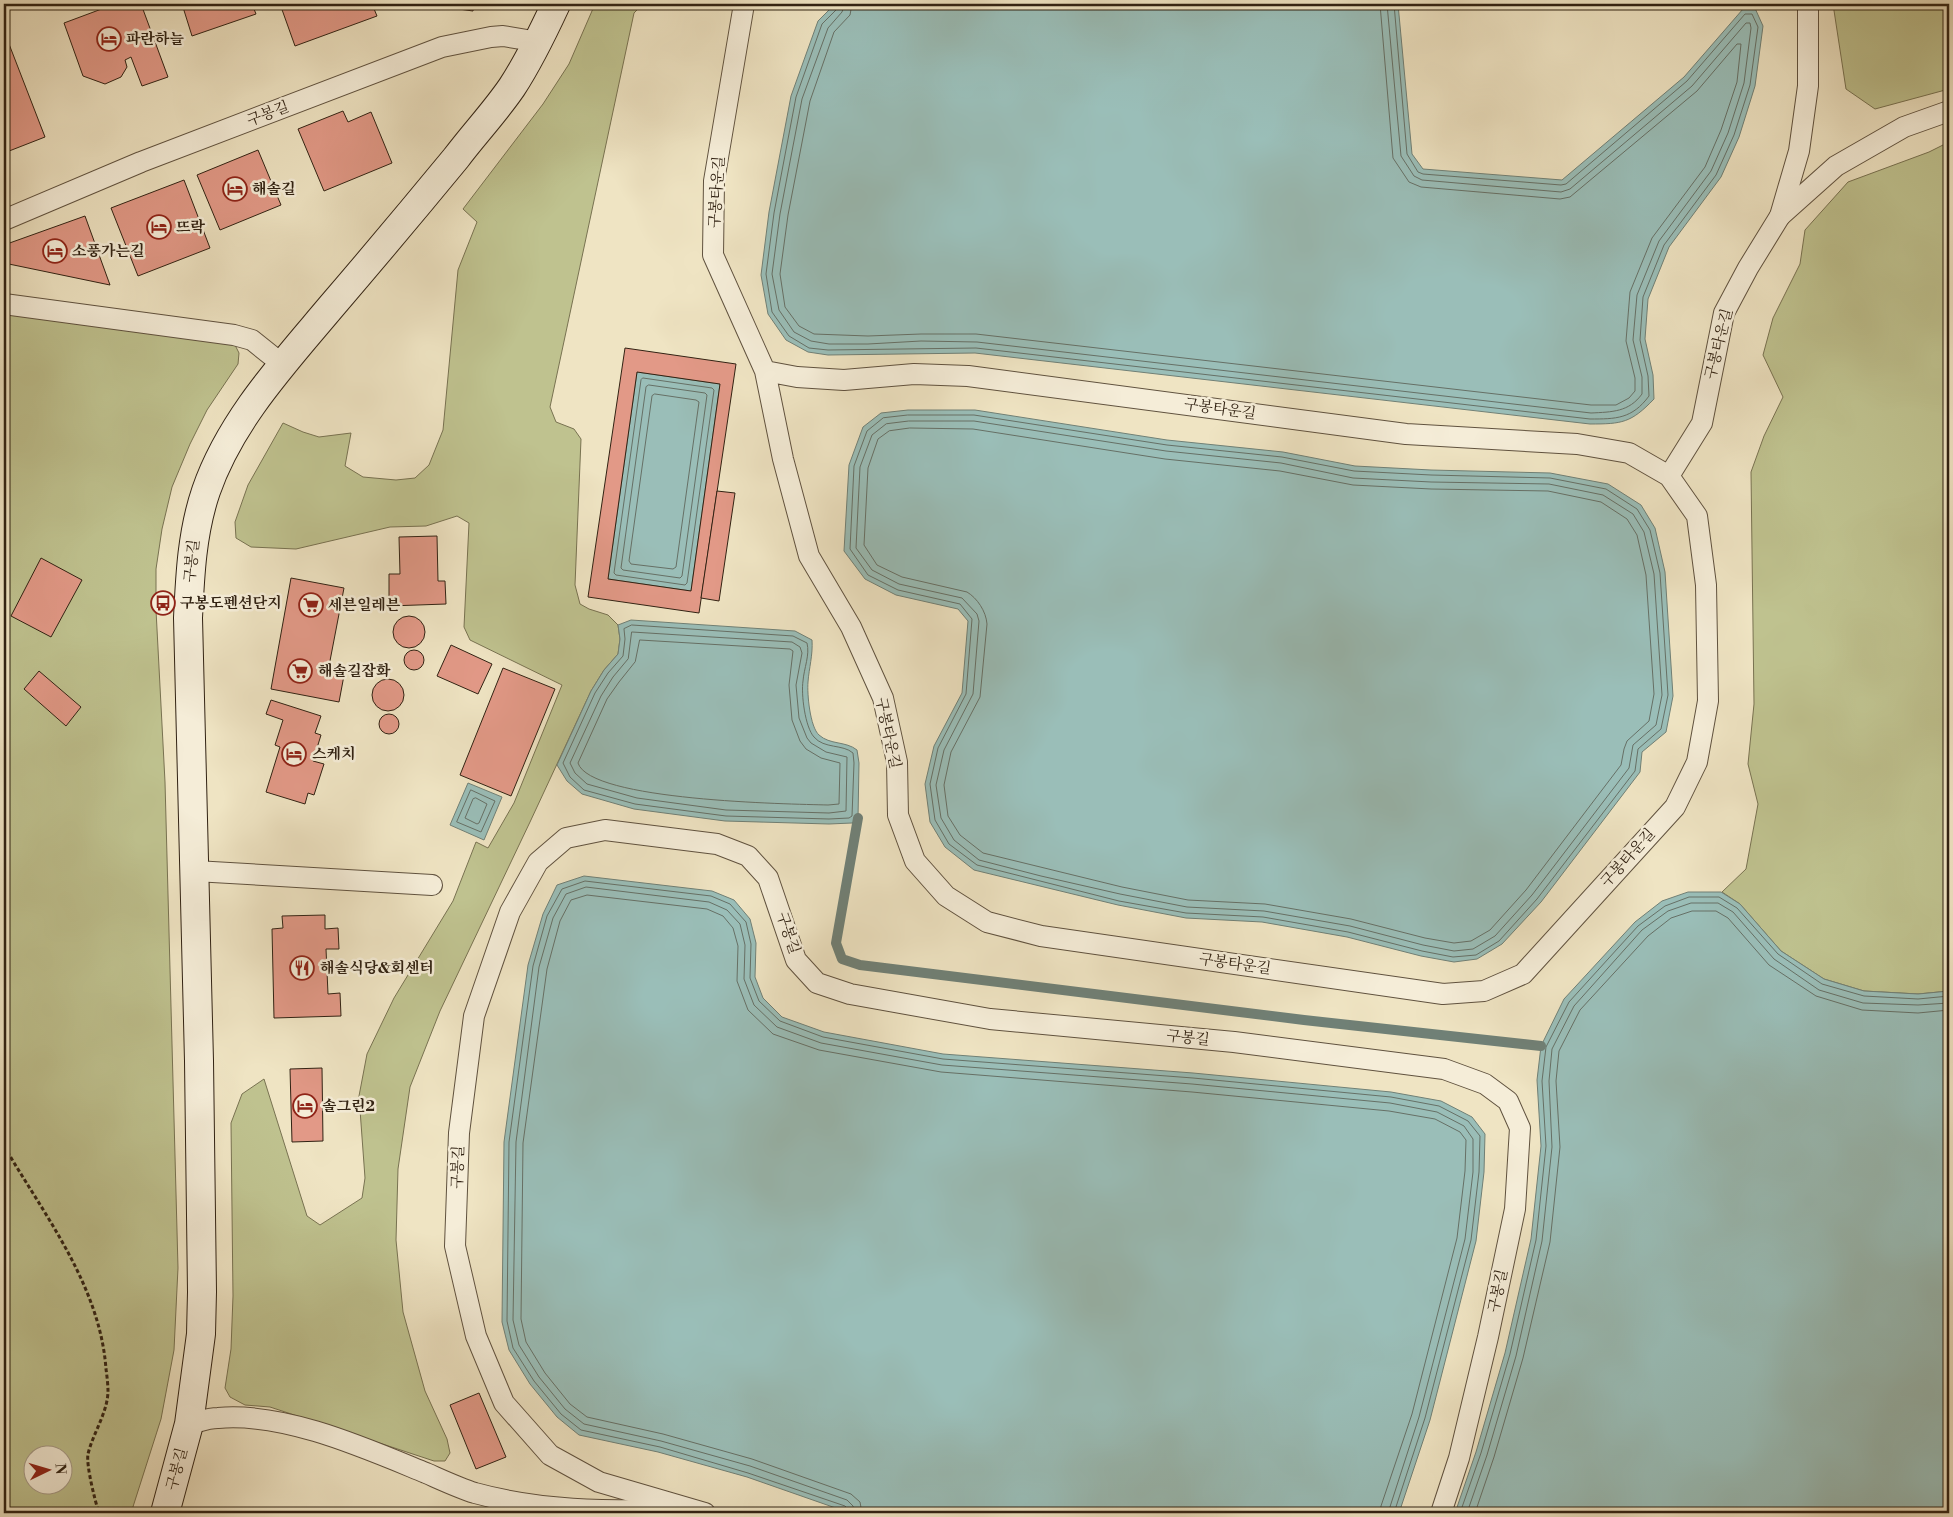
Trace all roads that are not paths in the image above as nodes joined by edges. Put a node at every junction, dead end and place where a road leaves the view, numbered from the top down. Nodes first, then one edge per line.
1 (556, 4) edge
2 (744, 4) edge
3 (1808, 4) edge
4 (538, 42) junction
5 (1949, 110) edge
6 (1780, 216) junction
7 (4, 220) edge
8 (4, 304) edge
9 (282, 364) junction
10 (765, 371) junction
11 (1669, 476) junction
12 (195, 870) junction
13 (432, 884) dead end
14 (189, 1424) junction
15 (700, 1512) edge
16 (165, 1513) edge
17 (1441, 1513) edge

1 - 4 street, 구봉길
2 - 10 lane, 구봉타운길
3 - 6 lane, 구봉타운길
4 - 7 lane, 구봉길
4 - 9 street, 구봉길
5 - 6 lane, 구봉타운길
6 - 11 lane, 구봉타운길
8 - 9 lane
9 - 12 street, 구봉길
10 - 11 lane, 구봉타운길
10 - 11 lane, 구봉타운길
12 - 13 lane
12 - 14 street, 구봉길
14 - 15 lane, 구봉길
14 - 16 street, 구봉길
15 - 17 lane, 구봉길

